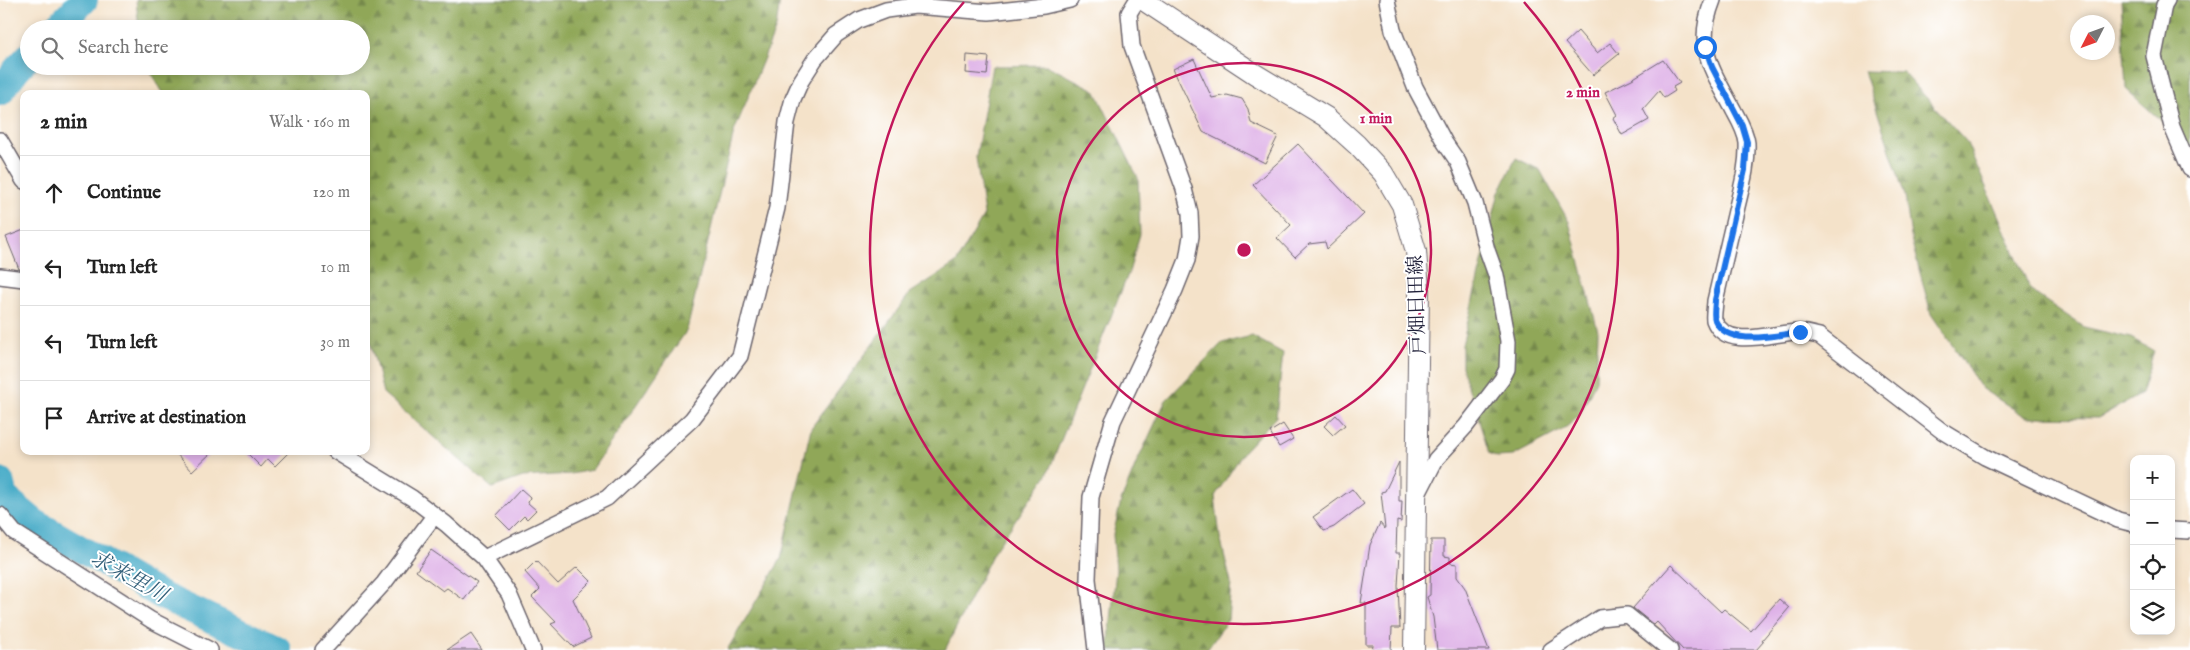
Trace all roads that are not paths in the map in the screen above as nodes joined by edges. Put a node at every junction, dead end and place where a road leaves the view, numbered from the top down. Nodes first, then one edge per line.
1 (1070, 0) edge
2 (1137, 0) edge
3 (1143, 0) edge
4 (1387, 0) edge
5 (1713, 0) edge
6 (2167, 0) edge
7 (0, 140) edge
8 (2190, 169) edge
9 (20, 175) edge
10 (0, 276) edge
11 (20, 278) edge
12 (342, 455) edge
13 (1416, 498) junction
14 (0, 515) edge
15 (434, 516) junction
16 (2130, 523) edge
17 (2175, 530) edge
18 (2190, 531) edge
19 (484, 558) junction
20 (210, 650) edge
21 (322, 650) edge
22 (532, 650) edge
23 (1096, 650) edge
24 (1414, 650) edge
25 (1551, 650) edge
26 (1670, 650) edge

1 - 19 street
2 - 23 street
3 - 13 main road, 戸畑日田線
4 - 13 street
5 - 16 street
6 - 8 street
7 - 9 street
10 - 11 street
12 - 15 street
13 - 24 main road, 戸畑日田線
14 - 20 street
15 - 19 street
15 - 21 street
17 - 18 street
19 - 22 street
25 - 26 street

